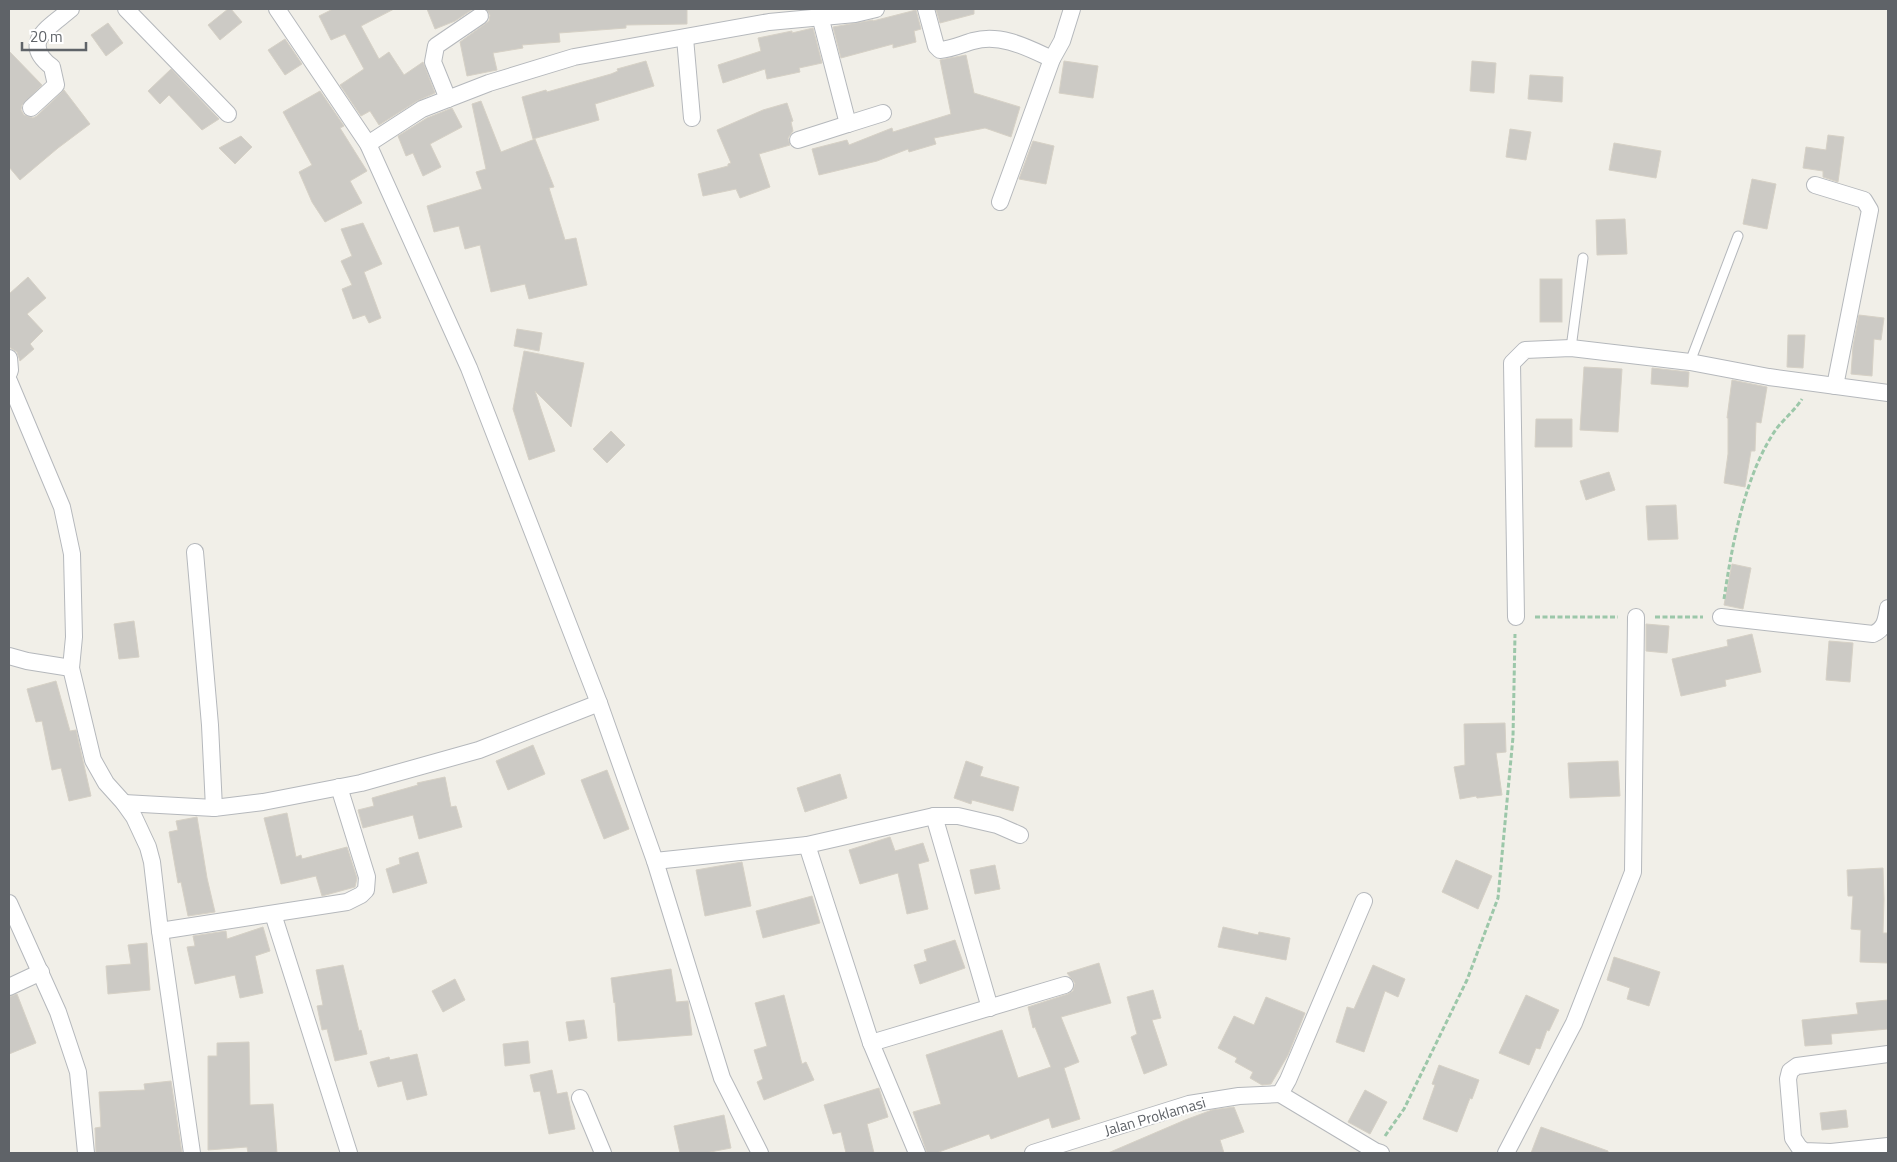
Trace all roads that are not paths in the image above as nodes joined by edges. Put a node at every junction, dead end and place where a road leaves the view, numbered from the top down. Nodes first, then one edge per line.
1 (71, 9) edge
2 (126, 9) edge
3 (277, 9) edge
4 (876, 9) edge
5 (926, 9) edge
6 (1072, 9) edge
7 (480, 16) dead end
8 (820, 16) junction
9 (685, 38) junction
10 (1052, 59) junction
11 (448, 99) junction
12 (31, 108) dead end
13 (883, 113) dead end
14 (228, 114) dead end
15 (692, 118) dead end
16 (848, 124) junction
17 (798, 140) dead end
18 (368, 144) junction
19 (1815, 185) dead end
20 (1000, 202) dead end
21 (1738, 236) dead end
22 (1583, 258) dead end
23 (1571, 348) junction
24 (9, 358) edge
25 (1690, 362) junction
26 (9, 373) edge
27 (9, 380) edge
28 (1835, 386) junction
29 (1888, 393) edge
30 (196, 552) dead end
31 (1888, 608) edge
32 (1516, 617) road end
33 (1636, 617) road end
34 (1721, 617) road end
35 (9, 656) edge
36 (71, 668) junction
37 (599, 703) junction
38 (339, 787) junction
39 (124, 803) junction
40 (214, 808) junction
41 (934, 816) junction
42 (1020, 835) dead end
43 (807, 845) junction
44 (655, 862) junction
45 (1364, 901) dead end
46 (9, 903) edge
47 (273, 914) junction
48 (160, 932) junction
49 (41, 972) junction
50 (1065, 985) dead end
51 (9, 987) edge
52 (990, 1008) junction
53 (871, 1043) junction
54 (1888, 1054) edge
55 (1280, 1094) junction
56 (580, 1098) dead end
57 (1888, 1146) edge
58 (1378, 1152) edge
59 (86, 1153) edge
60 (192, 1153) edge
61 (349, 1153) edge
62 (603, 1153) edge
63 (760, 1153) edge
64 (917, 1153) edge
65 (1033, 1153) edge
66 (1506, 1153) edge

1 - 12 street
2 - 14 street
3 - 18 street
4 - 8 street
5 - 10 street
6 - 10 street
7 - 11 street
8 - 9 street
8 - 16 street
9 - 11 street
9 - 15 street
10 - 20 street
11 - 18 street
13 - 16 street
16 - 17 street
18 - 37 street
19 - 28 street
21 - 25 lane
22 - 23 lane
23 - 25 street
23 - 32 street
24 - 26 street
25 - 28 street
27 - 36 street
28 - 29 street
30 - 40 street
31 - 34 street
33 - 66 street
35 - 36 street
36 - 39 street
37 - 38 street
37 - 44 street
38 - 40 street
38 - 47 street
39 - 40 street
39 - 48 street
41 - 42 street
41 - 43 street
41 - 52 street
43 - 44 street
43 - 53 street
44 - 63 street
45 - 55 street
46 - 49 street
47 - 48 street
47 - 61 street
48 - 60 street
49 - 51 street
49 - 59 street
50 - 52 street
52 - 53 street
53 - 64 street
54 - 57 street
55 - 58 street
55 - 65 street, Jalan Proklamasi
56 - 62 street

